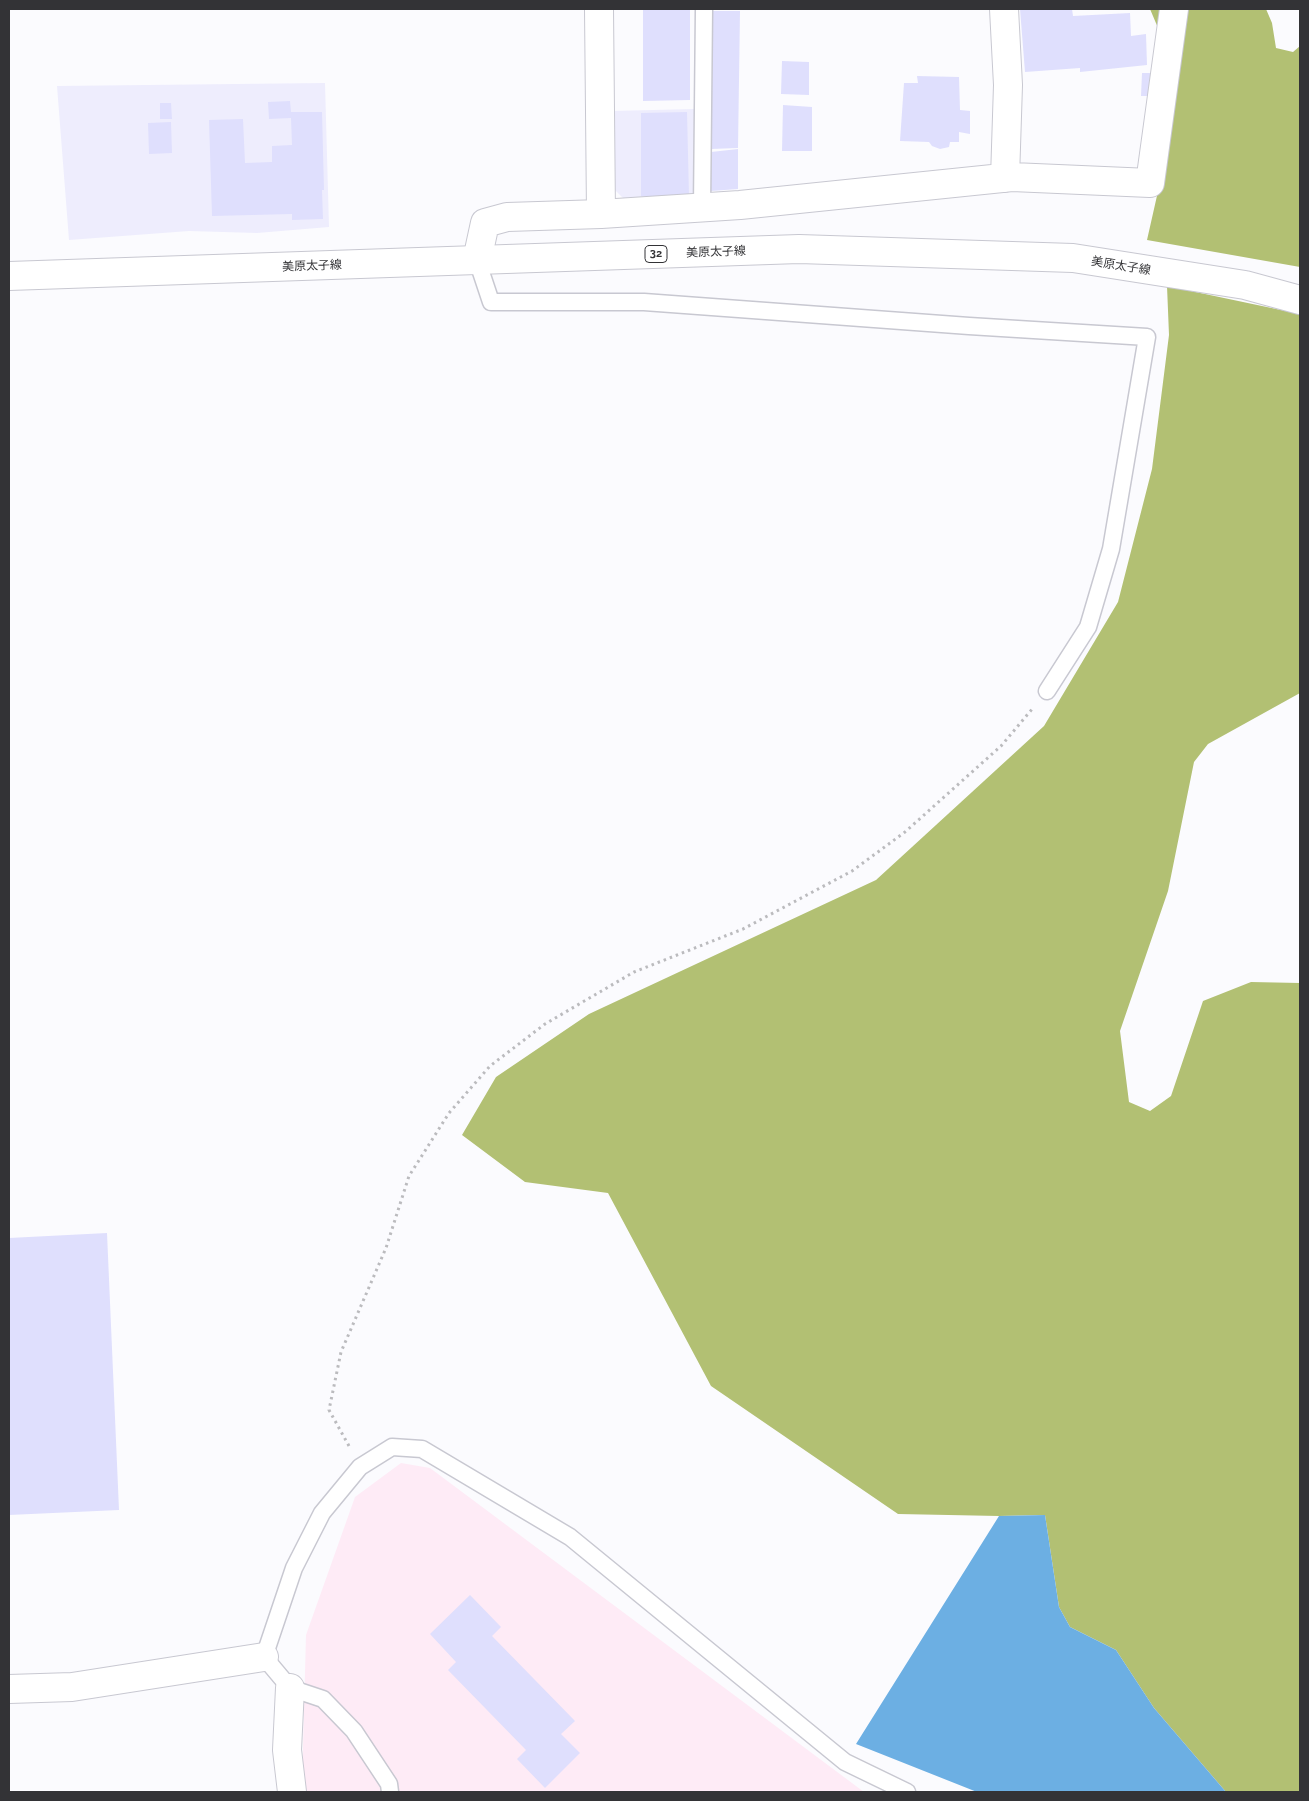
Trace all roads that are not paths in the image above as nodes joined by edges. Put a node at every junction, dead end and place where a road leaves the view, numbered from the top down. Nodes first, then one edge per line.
1 (599, 9) edge
2 (704, 9) edge
3 (1004, 9) edge
4 (1174, 9) edge
5 (1005, 178) junction
6 (702, 207) junction
7 (601, 214) junction
8 (477, 260) junction
9 (9, 276) edge
10 (1300, 300) edge
11 (1048, 691) road end
12 (264, 1657) junction
13 (290, 1688) junction
14 (9, 1689) edge
15 (292, 1792) edge
16 (390, 1792) edge
17 (907, 1792) edge

1 - 7 street
2 - 6 lane
3 - 5 street
4 - 5 street
5 - 6 street
6 - 7 street
7 - 8 street
8 - 9 street, 美原太子線 / 32
8 - 10 street, 美原太子線 / 32
8 - 11 lane
12 - 13 lane
12 - 14 street
12 - 17 lane
13 - 15 street
13 - 16 lane

